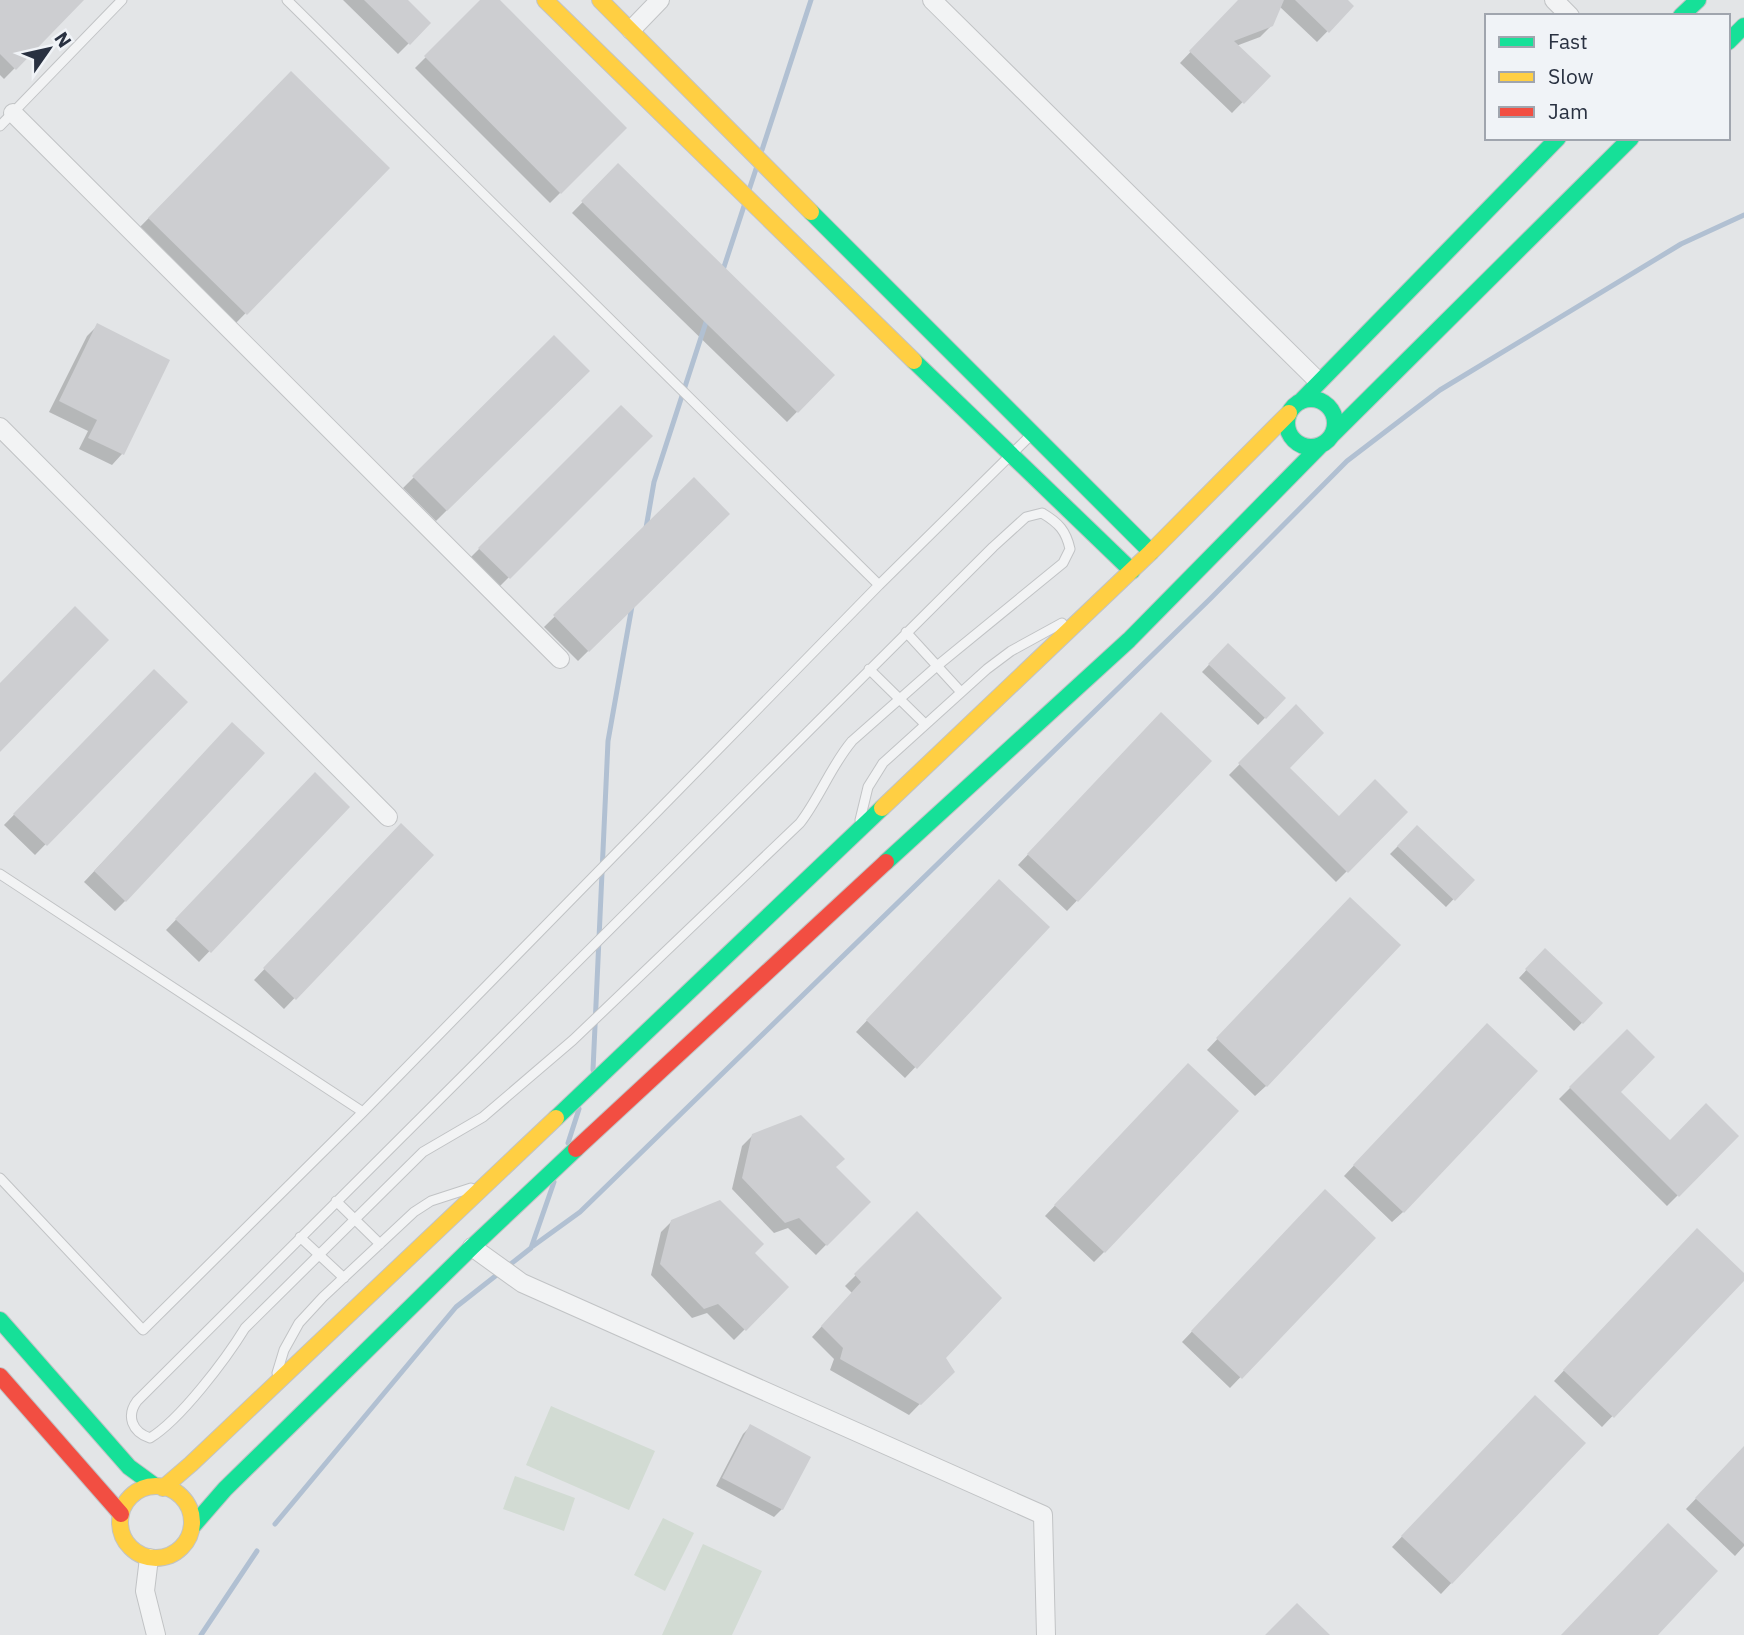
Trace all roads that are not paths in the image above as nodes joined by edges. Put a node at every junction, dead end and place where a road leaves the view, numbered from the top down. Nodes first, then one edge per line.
1 (122, 0) edge
2 (287, 0) edge
3 (545, 0) edge
4 (600, 0) edge
5 (660, 0) edge
6 (933, 0) edge
7 (1554, 0) edge
8 (1698, 0) edge
9 (1568, 14) edge
10 (1683, 14) edge
11 (1744, 26) edge
12 (631, 30) junction
13 (1730, 40) edge
14 (4, 120) edge
15 (1556, 140) edge
16 (1629, 140) edge
17 (1318, 381) junction
18 (1294, 407) junction
19 (0, 427) edge
20 (1033, 433) junction
21 (1327, 440) junction
22 (1011, 455) junction
23 (1152, 552) junction
24 (1132, 571) junction
25 (879, 585) junction
26 (1097, 604) junction
27 (906, 632) junction
28 (560, 659) dead end
29 (937, 666) junction
30 (869, 669) junction
31 (961, 692) junction
32 (900, 699) junction
33 (925, 724) junction
34 (388, 817) dead end
35 (858, 831) junction
36 (0, 874) edge
37 (363, 1112) junction
38 (0, 1178) edge
39 (489, 1181) junction
40 (336, 1201) junction
41 (355, 1221) junction
42 (300, 1237) junction
43 (380, 1244) junction
44 (472, 1247) junction
45 (319, 1256) junction
46 (344, 1278) junction
47 (0, 1320) edge
48 (0, 1376) edge
49 (273, 1386) junction
50 (159, 1487) junction
51 (121, 1514) junction
52 (191, 1527) junction
53 (149, 1558) junction
54 (156, 1635) edge
55 (1046, 1635) edge

1 - 14 lane
2 - 25 lane
3 - 22 street
4 - 12 street
5 - 12 street
6 - 17 street
7 - 9 street
8 - 10 street
11 - 13 street
12 - 20 street
14 - 28 street
15 - 17 street
16 - 21 street
17 - 18 street
18 - 21 street
18 - 21 street
18 - 23 street
19 - 34 street
20 - 22 lane
20 - 23 street
21 - 44 street
22 - 24 street
22 - 25 lane
23 - 24 street
24 - 26 street
25 - 37 lane
26 - 31 lane
26 - 35 street
27 - 29 lane
27 - 29 lane
27 - 30 lane
29 - 31 lane
29 - 32 lane
30 - 32 lane
30 - 40 lane
31 - 33 lane
32 - 33 lane
32 - 41 lane
33 - 35 lane
35 - 39 street
36 - 37 lane
37 - 38 lane
39 - 43 lane
39 - 49 street
40 - 41 lane
40 - 42 lane
41 - 43 lane
41 - 45 lane
42 - 45 lane
42 - 45 lane
43 - 46 lane
44 - 52 street
44 - 55 street
45 - 46 lane
46 - 49 lane
47 - 50 street
48 - 51 street
49 - 50 street
50 - 51 street
50 - 52 street
51 - 53 street
52 - 53 street
53 - 54 street

